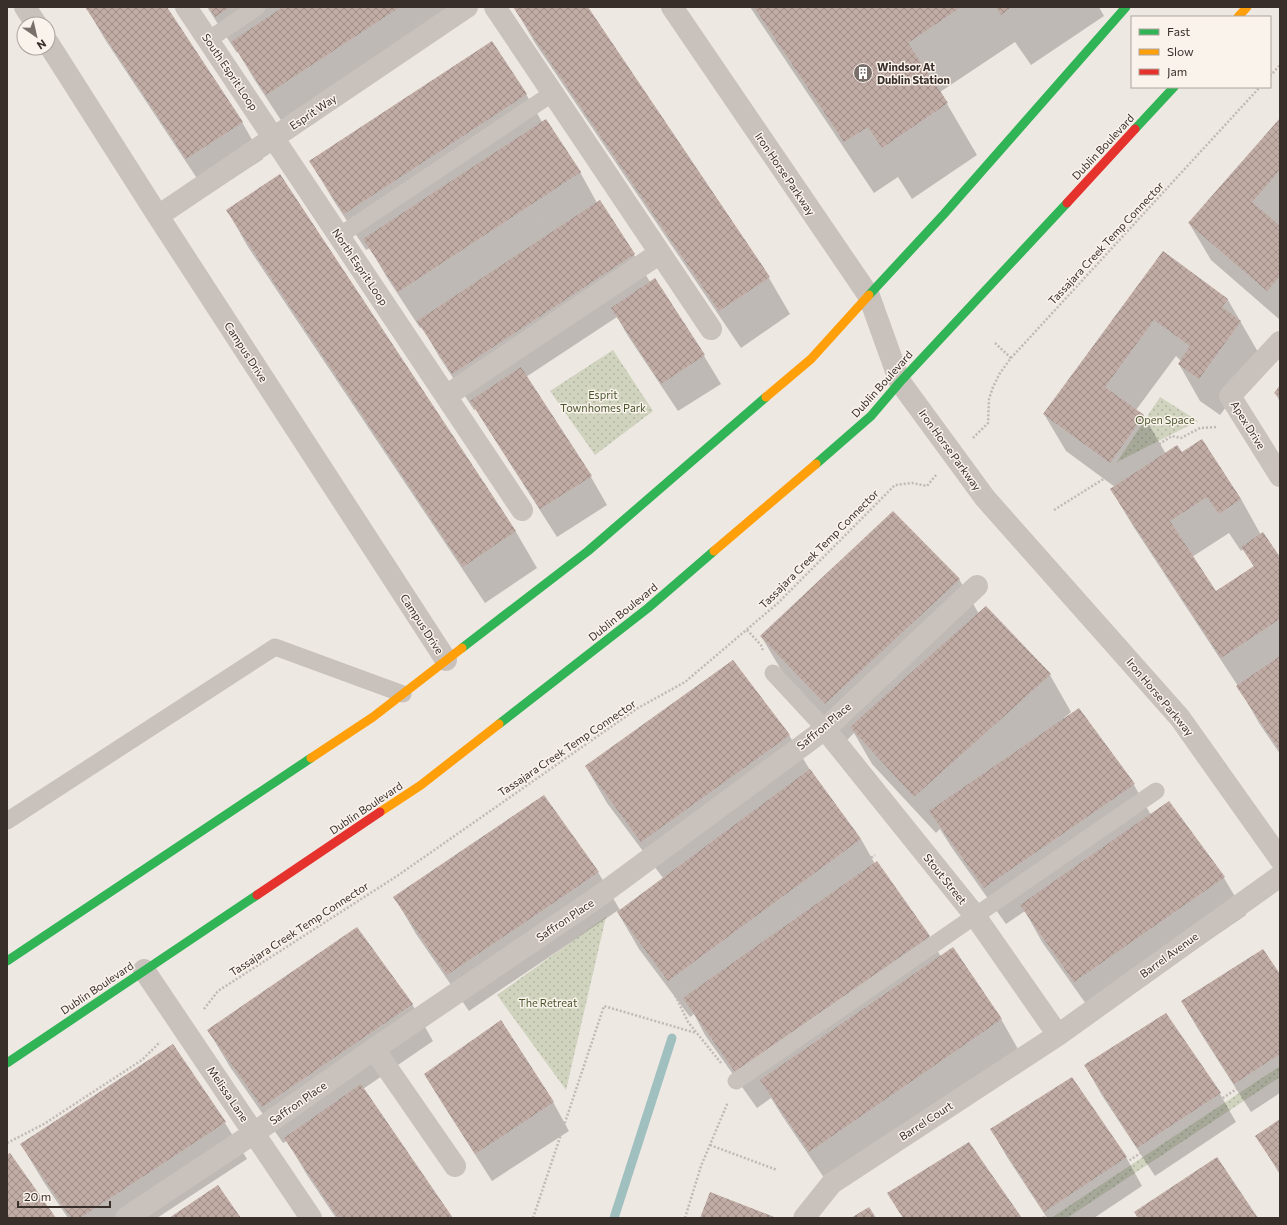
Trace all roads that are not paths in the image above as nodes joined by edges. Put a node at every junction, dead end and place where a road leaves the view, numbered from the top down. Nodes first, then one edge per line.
1 (26, 7) edge
2 (186, 7) edge
3 (257, 7) edge
4 (468, 7) edge
5 (495, 7) edge
6 (672, 7) edge
7 (1126, 7) edge
8 (1247, 7) edge
9 (31, 16) edge
10 (1239, 16) edge
11 (208, 40) junction
12 (56, 56) edge
13 (1173, 88) edge
14 (553, 93) junction
15 (274, 138) junction
16 (158, 216) junction
17 (339, 236) junction
18 (660, 253) junction
19 (869, 296) junction
20 (711, 329) dead end
21 (1280, 342) edge
22 (900, 382) junction
23 (446, 396) junction
24 (1280, 476) edge
25 (522, 510) dead end
26 (977, 586) dead end
27 (446, 660) junction
28 (773, 673) dead end
29 (403, 694) junction
30 (825, 729) junction
31 (1156, 791) dead end
32 (7, 821) edge
33 (1280, 859) edge
34 (1280, 876) edge
35 (975, 916) junction
36 (7, 961) edge
37 (144, 970) junction
38 (1058, 1034) junction
39 (374, 1049) junction
40 (7, 1063) edge
41 (736, 1081) road end
42 (254, 1133) junction
43 (455, 1166) dead end
44 (126, 1218) edge
45 (311, 1218) edge
46 (804, 1218) edge

1 - 9 street
2 - 11 street, South Esprit Loop
3 - 11 lane
4 - 15 street, Esprit Way
5 - 14 street
6 - 19 street, Iron Horse Parkway
7 - 19 main road
8 - 10 main road
11 - 15 street, South Esprit Loop
12 - 16 street, Campus Drive
13 - 22 main road, Dublin Boulevard
14 - 17 lane
14 - 18 street
15 - 16 street, Esprit Way
15 - 17 street, North Esprit Loop
16 - 27 street, Campus Drive
17 - 23 street, North Esprit Loop
18 - 20 street
18 - 23 street
19 - 22 street, Iron Horse Parkway
19 - 27 main road
21 - 24 street, Apex Drive
22 - 33 street, Iron Horse Parkway
22 - 37 main road, Dublin Boulevard
23 - 25 street, North Esprit Loop
26 - 30 street, Saffron Place
27 - 29 main road
28 - 30 lane
29 - 32 lane
29 - 36 main road
30 - 35 street, Stout Street
30 - 39 street, Saffron Place
31 - 35 lane
34 - 38 street, Barrel Avenue
35 - 38 street, Stout Street
35 - 41 lane
37 - 40 main road, Dublin Boulevard
37 - 42 street, Melissa Lane
38 - 46 street, Barrel Court
39 - 42 street, Saffron Place
39 - 43 street
42 - 44 street, Saffron Place
42 - 45 street, Melissa Lane

